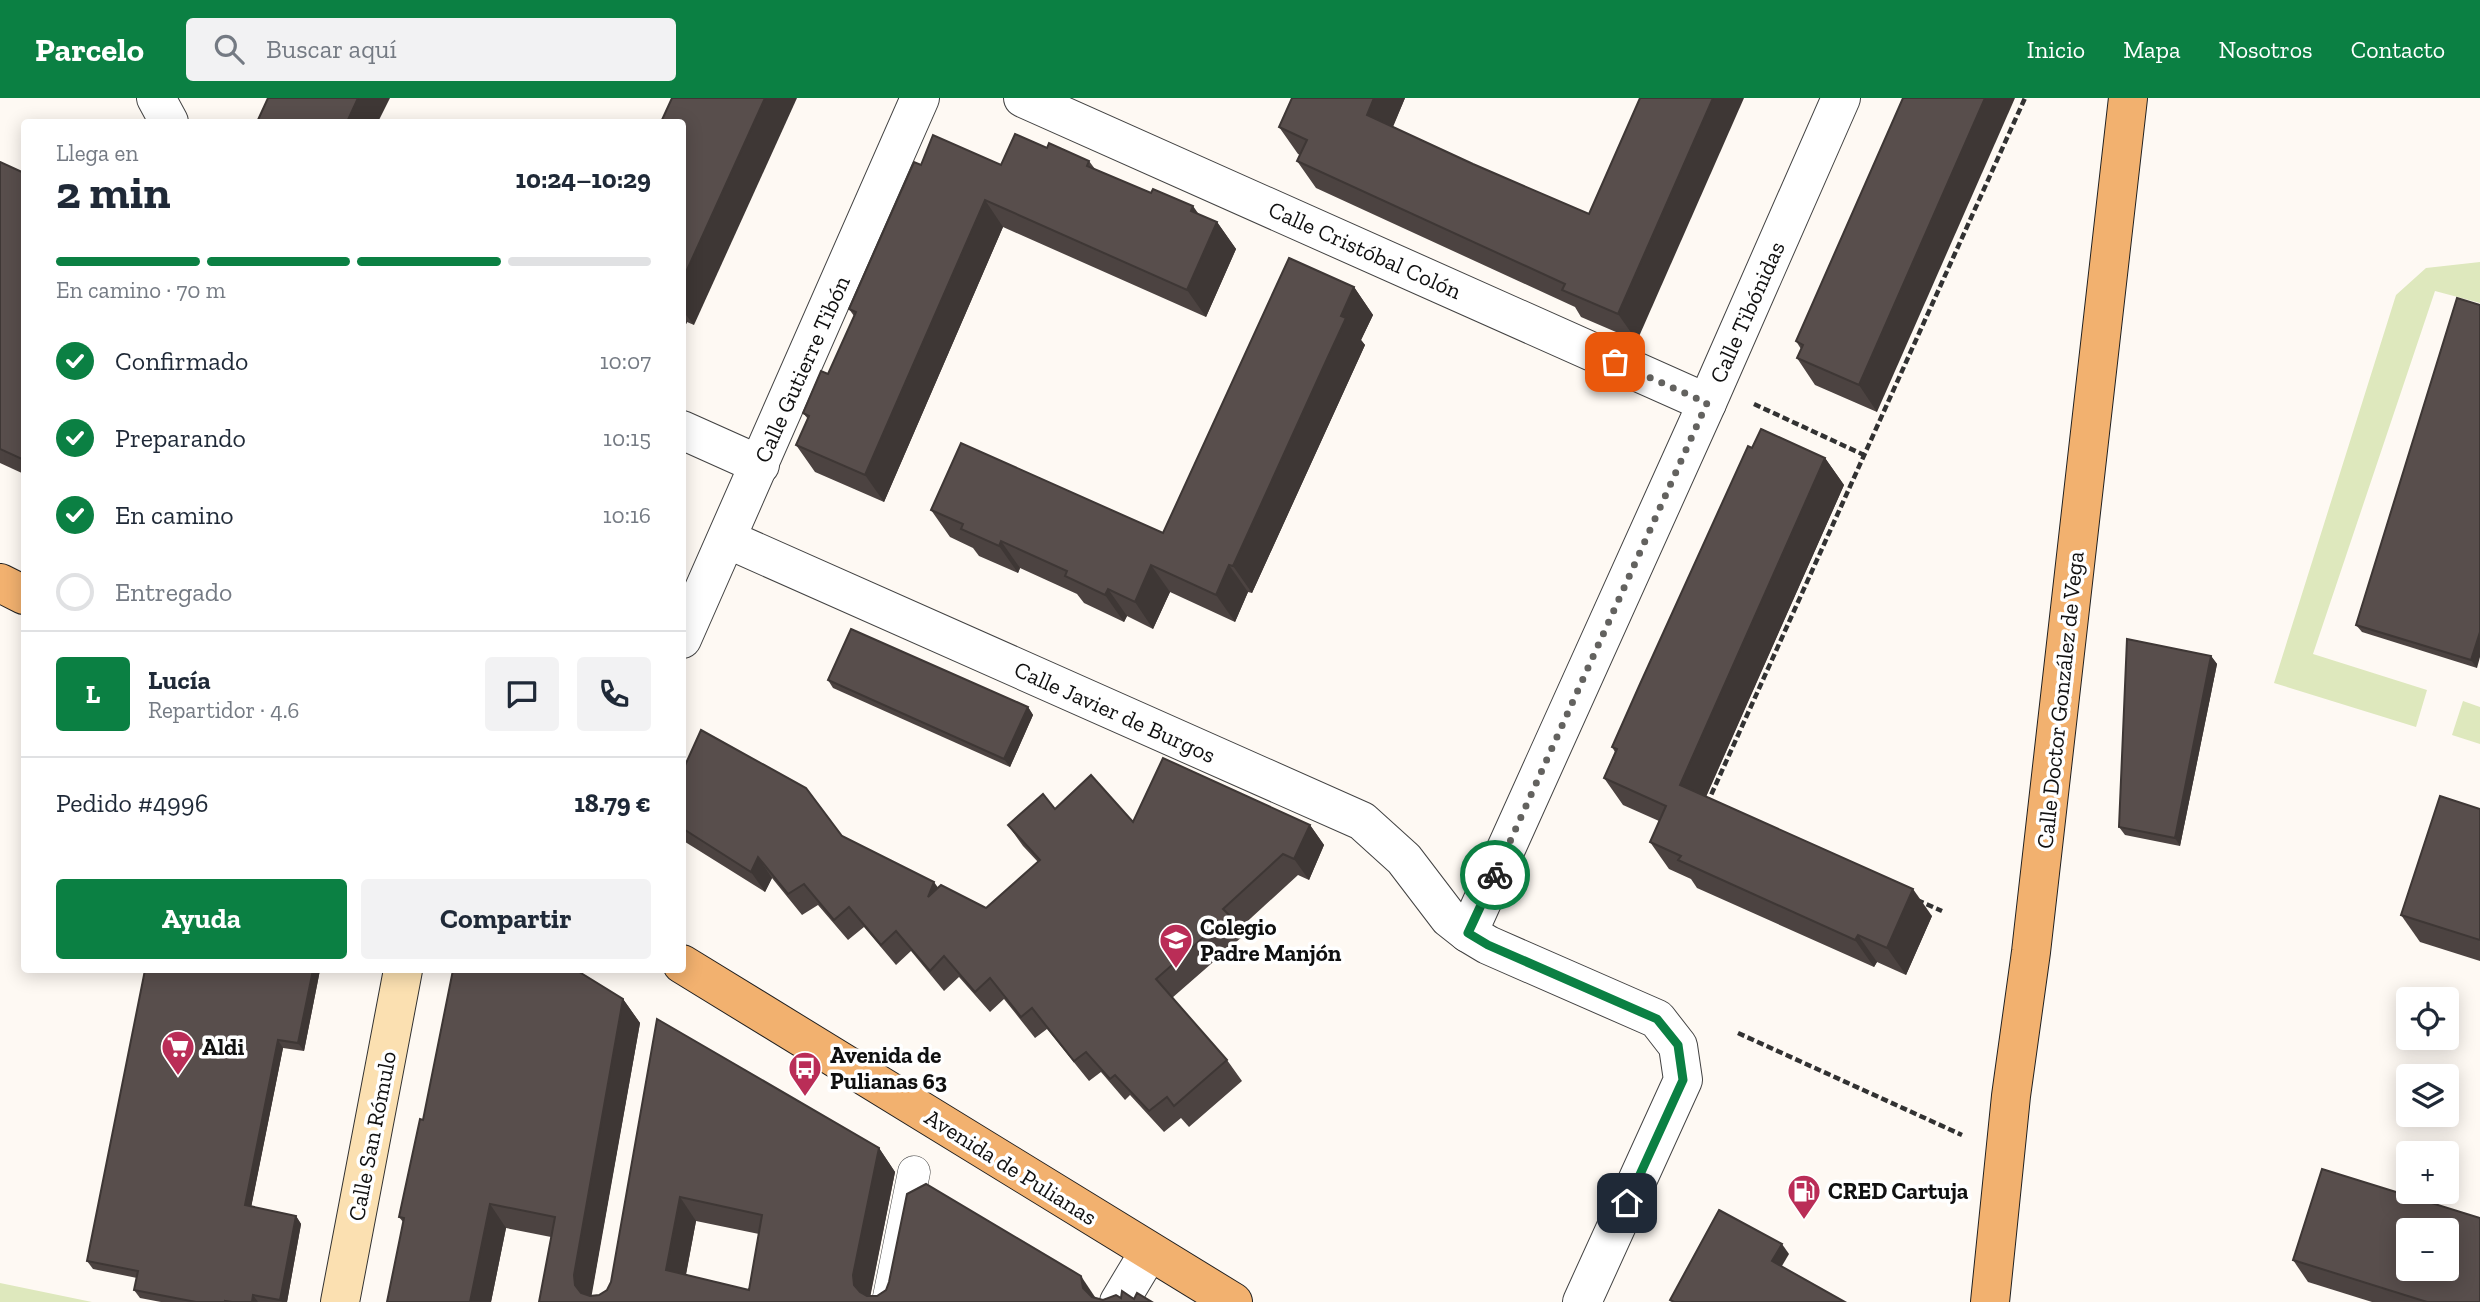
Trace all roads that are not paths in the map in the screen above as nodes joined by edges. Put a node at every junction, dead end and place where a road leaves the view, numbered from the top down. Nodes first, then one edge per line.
1 (156, 98) edge
2 (920, 98) edge
3 (1023, 98) edge
4 (1841, 98) edge
5 (2128, 98) edge
6 (167, 119) edge
7 (1707, 403) junction
8 (686, 432) edge
9 (761, 465) junction
10 (727, 539) junction
11 (0, 583) edge
12 (21, 594) edge
13 (686, 630) edge
14 (1468, 933) junction
15 (686, 966) edge
16 (402, 973) edge
17 (914, 1172) dead end
18 (1149, 1252) junction
19 (340, 1302) edge
20 (888, 1302) edge
21 (1119, 1302) edge
22 (1233, 1302) edge
23 (1582, 1302) edge
24 (1990, 1302) edge

1 - 6 street
2 - 9 street, Calle Gutierre Tibón
3 - 7 street, Calle Cristóbal Colón
4 - 7 street, Calle Tibónidas
5 - 24 main road, Calle Doctor González de Vega
7 - 14 street, Calle Tibónidas
8 - 9 street
9 - 10 street, Calle Gutierre Tibón
10 - 13 street, Calle Gutierre Tibón
10 - 14 street, Calle Javier de Burgos
11 - 12 main road
14 - 23 street
15 - 18 main road, Avenida de Pulianas
16 - 19 main road, Calle San Rómulo
17 - 20 street
18 - 21 street
18 - 22 main road, Avenida de Pulianas

